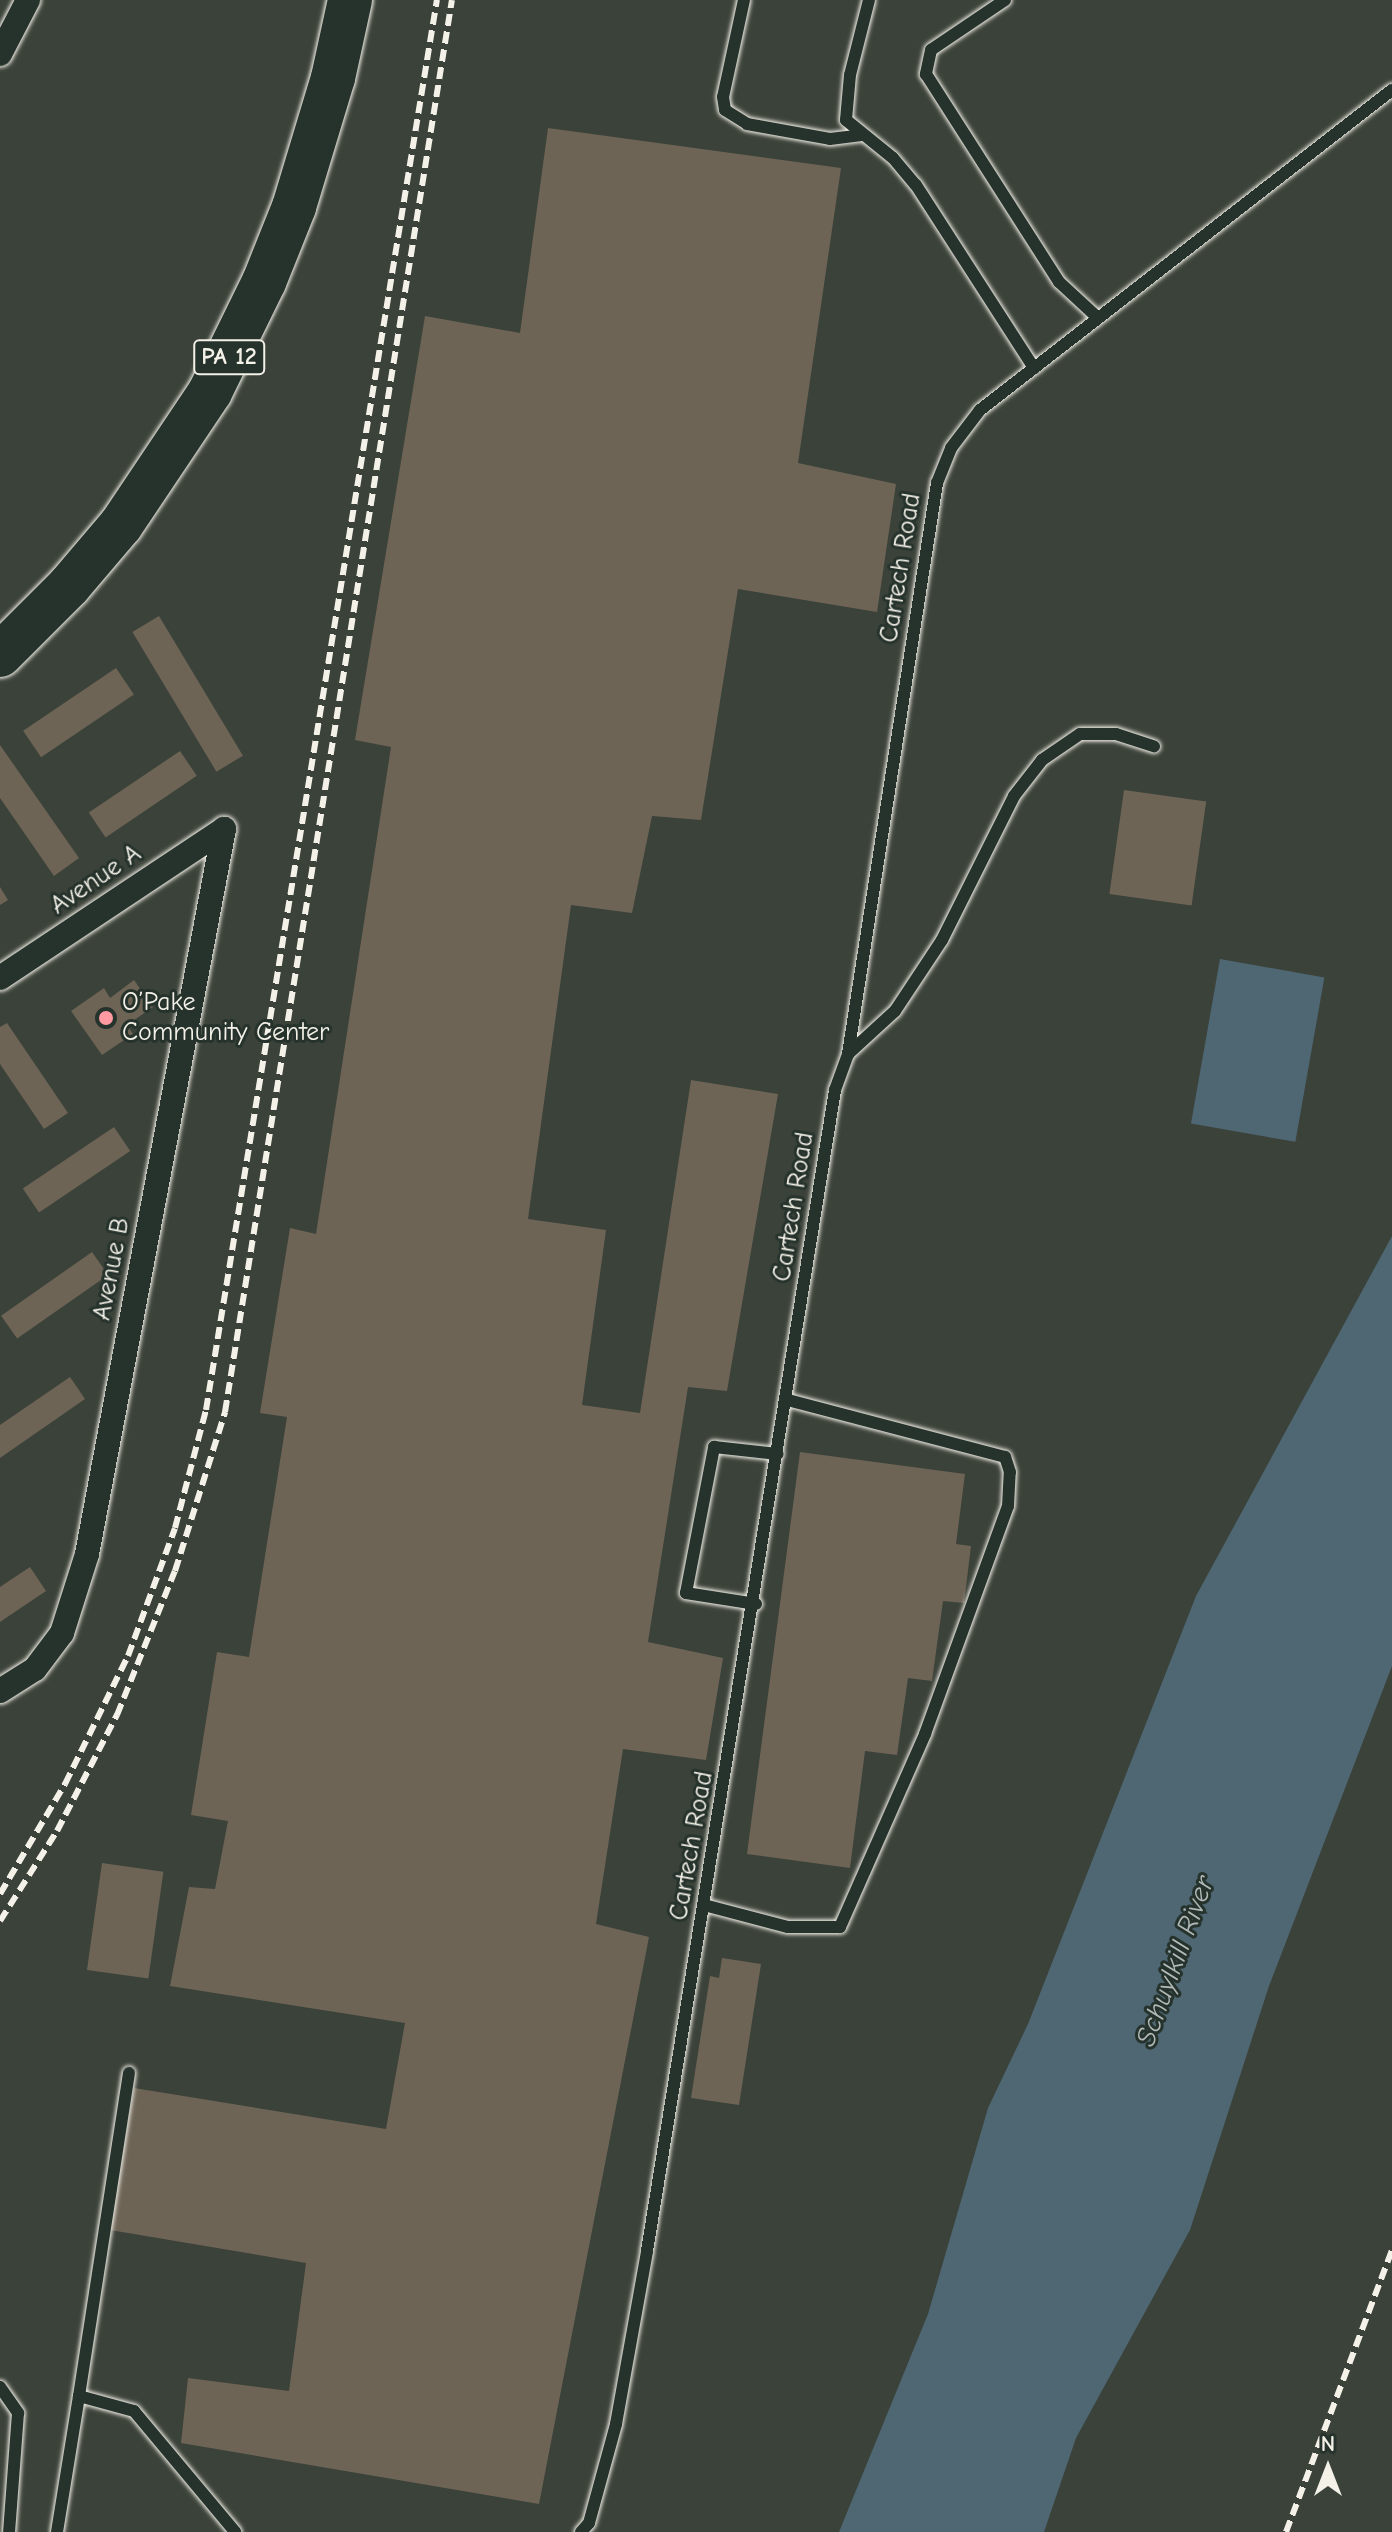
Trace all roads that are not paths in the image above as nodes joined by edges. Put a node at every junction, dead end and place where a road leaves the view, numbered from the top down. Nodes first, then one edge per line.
1 (28, 0) edge
2 (323, 0) edge
3 (350, 0) edge
4 (744, 0) edge
5 (869, 0) edge
6 (1005, 0) edge
7 (0, 54) edge
8 (1392, 90) edge
9 (862, 135) junction
10 (1098, 318) junction
11 (1034, 368) junction
12 (0, 619) edge
13 (0, 655) edge
14 (1154, 746) dead end
15 (224, 829) joint
16 (0, 978) edge
17 (848, 1054) junction
18 (787, 1400) junction
19 (778, 1454) junction
20 (756, 1604) junction
21 (0, 1691) edge
22 (704, 1905) junction
23 (129, 2073) dead end
24 (0, 2387) edge
25 (79, 2396) junction
26 (9, 2532) edge
27 (57, 2532) edge
28 (235, 2532) edge
29 (581, 2532) edge

1 - 7 street
2 - 12 highway, PA 12
3 - 13 highway, PA 12
4 - 9 lane
5 - 9 lane
6 - 10 lane
8 - 10 lane, Cartech Road
9 - 11 lane
10 - 11 lane, Cartech Road
11 - 17 lane, Cartech Road
14 - 17 lane
15 - 16 street, Avenue A
15 - 21 street, Avenue B
17 - 18 lane, Cartech Road
18 - 19 lane, Cartech Road
18 - 22 lane
19 - 20 lane, Cartech Road
19 - 20 lane
20 - 22 lane, Cartech Road
22 - 29 lane, Cartech Road
23 - 25 lane
24 - 26 lane
25 - 27 lane
25 - 28 lane

